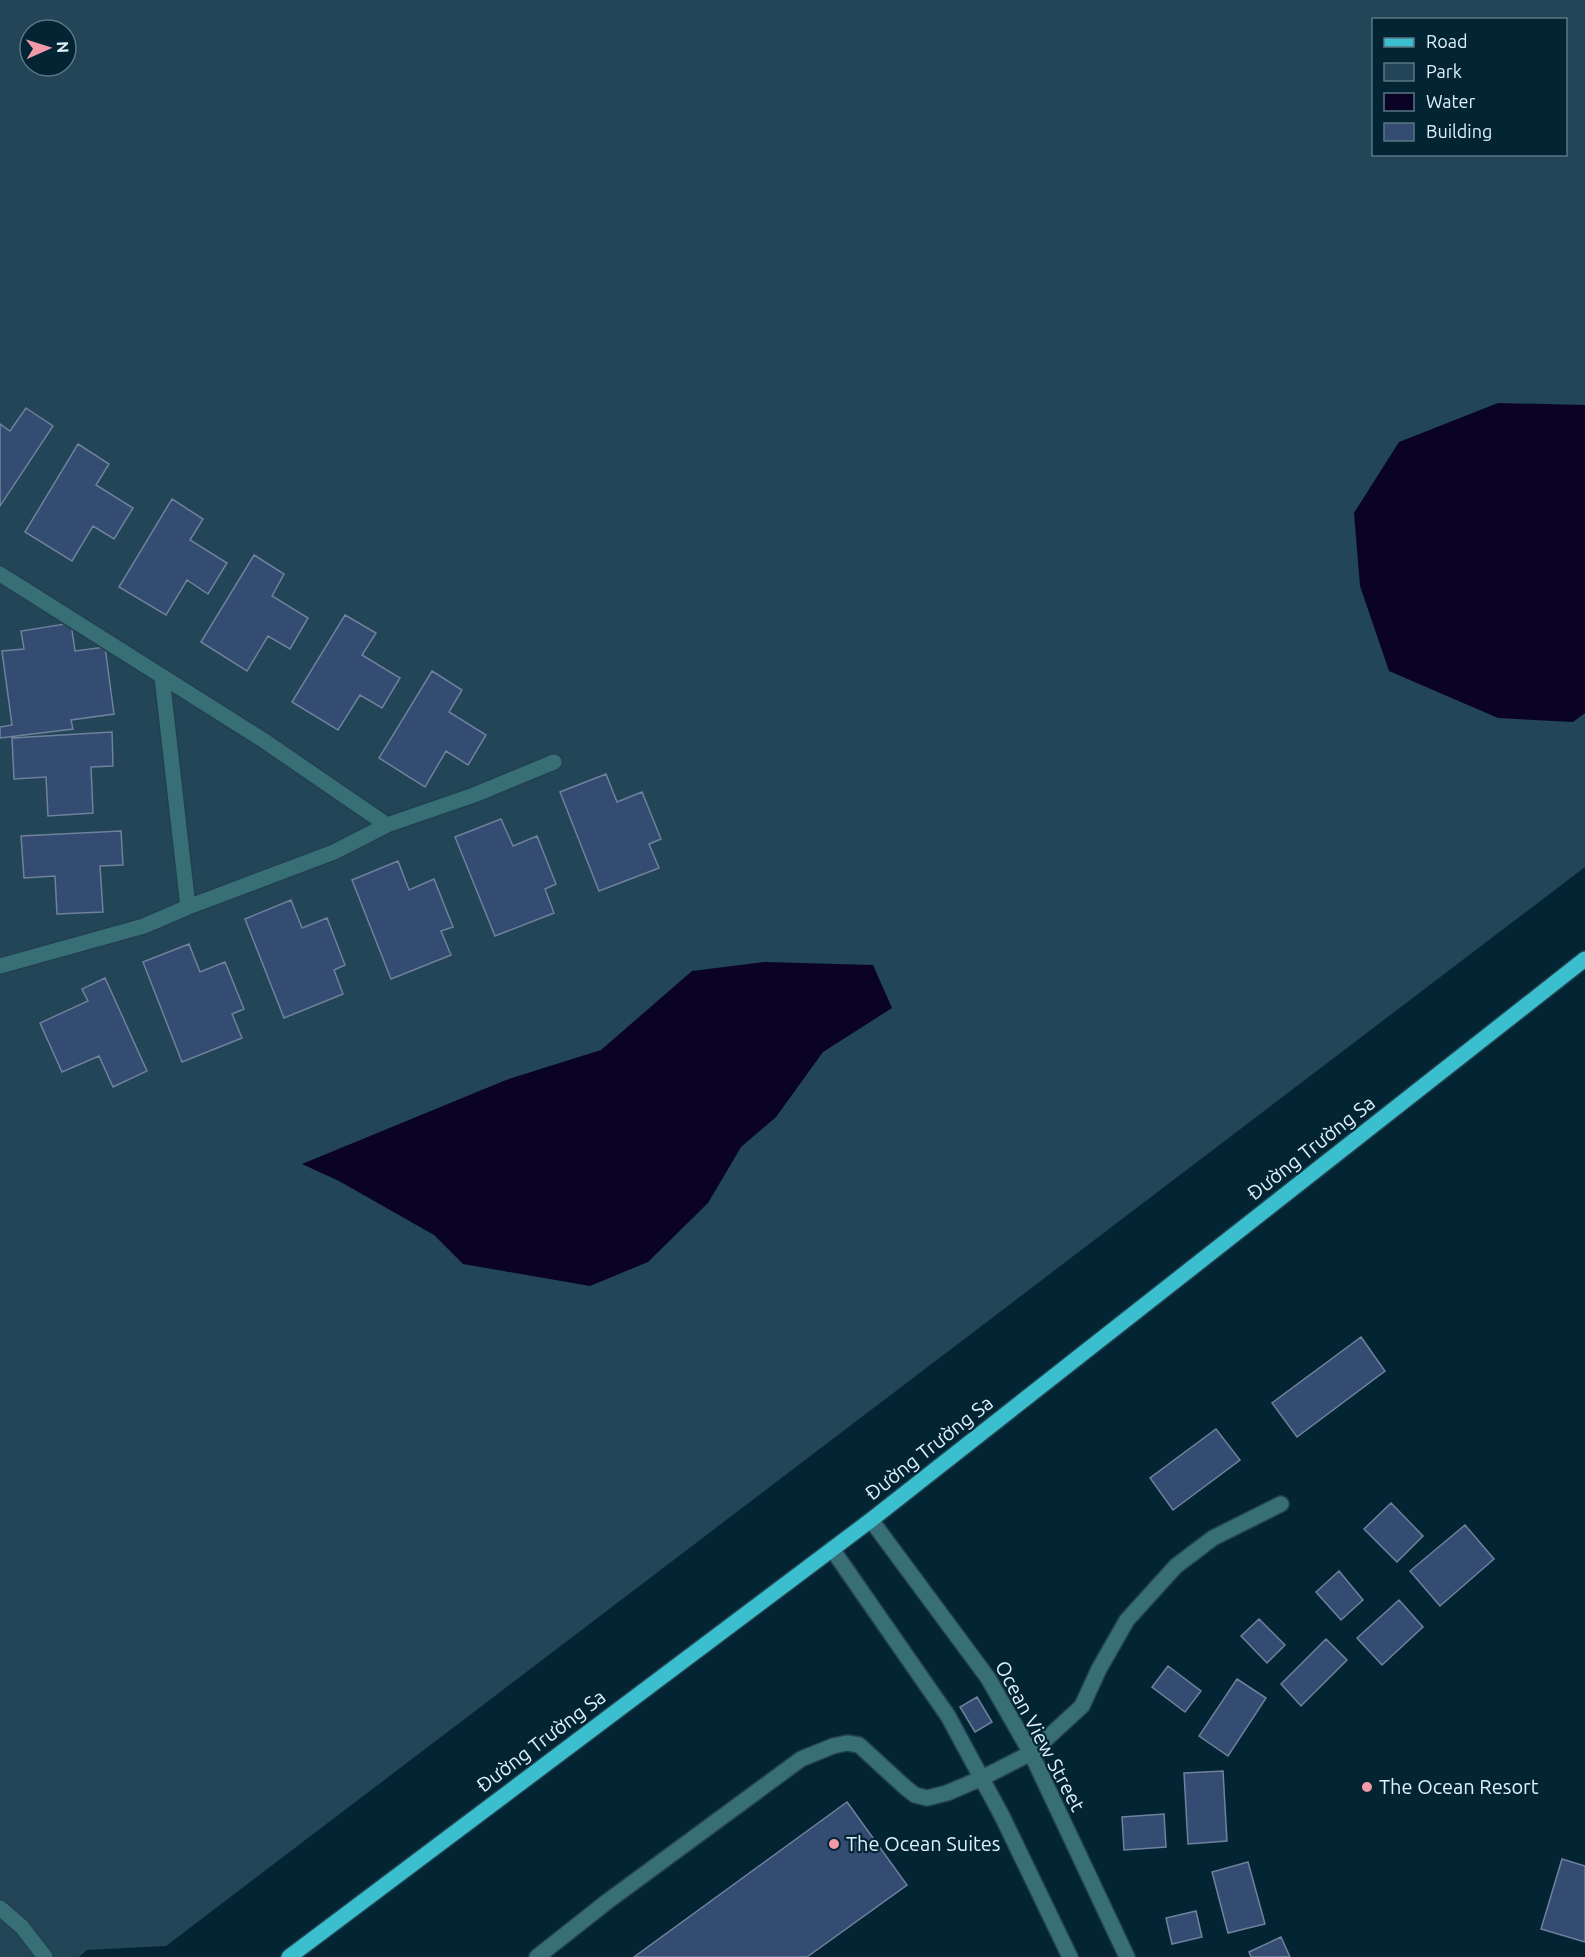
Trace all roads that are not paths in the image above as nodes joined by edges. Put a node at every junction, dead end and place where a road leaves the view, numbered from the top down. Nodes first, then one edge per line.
1 (0, 574) edge
2 (162, 677) junction
3 (554, 762) dead end
4 (387, 825) junction
5 (188, 907) junction
6 (1585, 959) edge
7 (0, 966) edge
8 (1281, 1504) dead end
9 (871, 1520) junction
10 (832, 1549) junction
11 (1031, 1753) junction
12 (982, 1778) junction
13 (0, 1908) edge
14 (45, 1957) edge
15 (289, 1957) edge
16 (537, 1957) edge
17 (1070, 1957) edge
18 (1127, 1957) edge

1 - 2 street
2 - 4 street
2 - 5 street
3 - 4 street
4 - 5 street
5 - 7 street
6 - 9 main road, Đường Trường Sa
8 - 11 street
9 - 10 main road, Đường Trường Sa
9 - 11 street, Ocean View Street
10 - 12 street
10 - 15 main road, Đường Trường Sa
11 - 12 street
11 - 18 street, Ocean View Street
12 - 16 street
12 - 17 street
13 - 14 street

